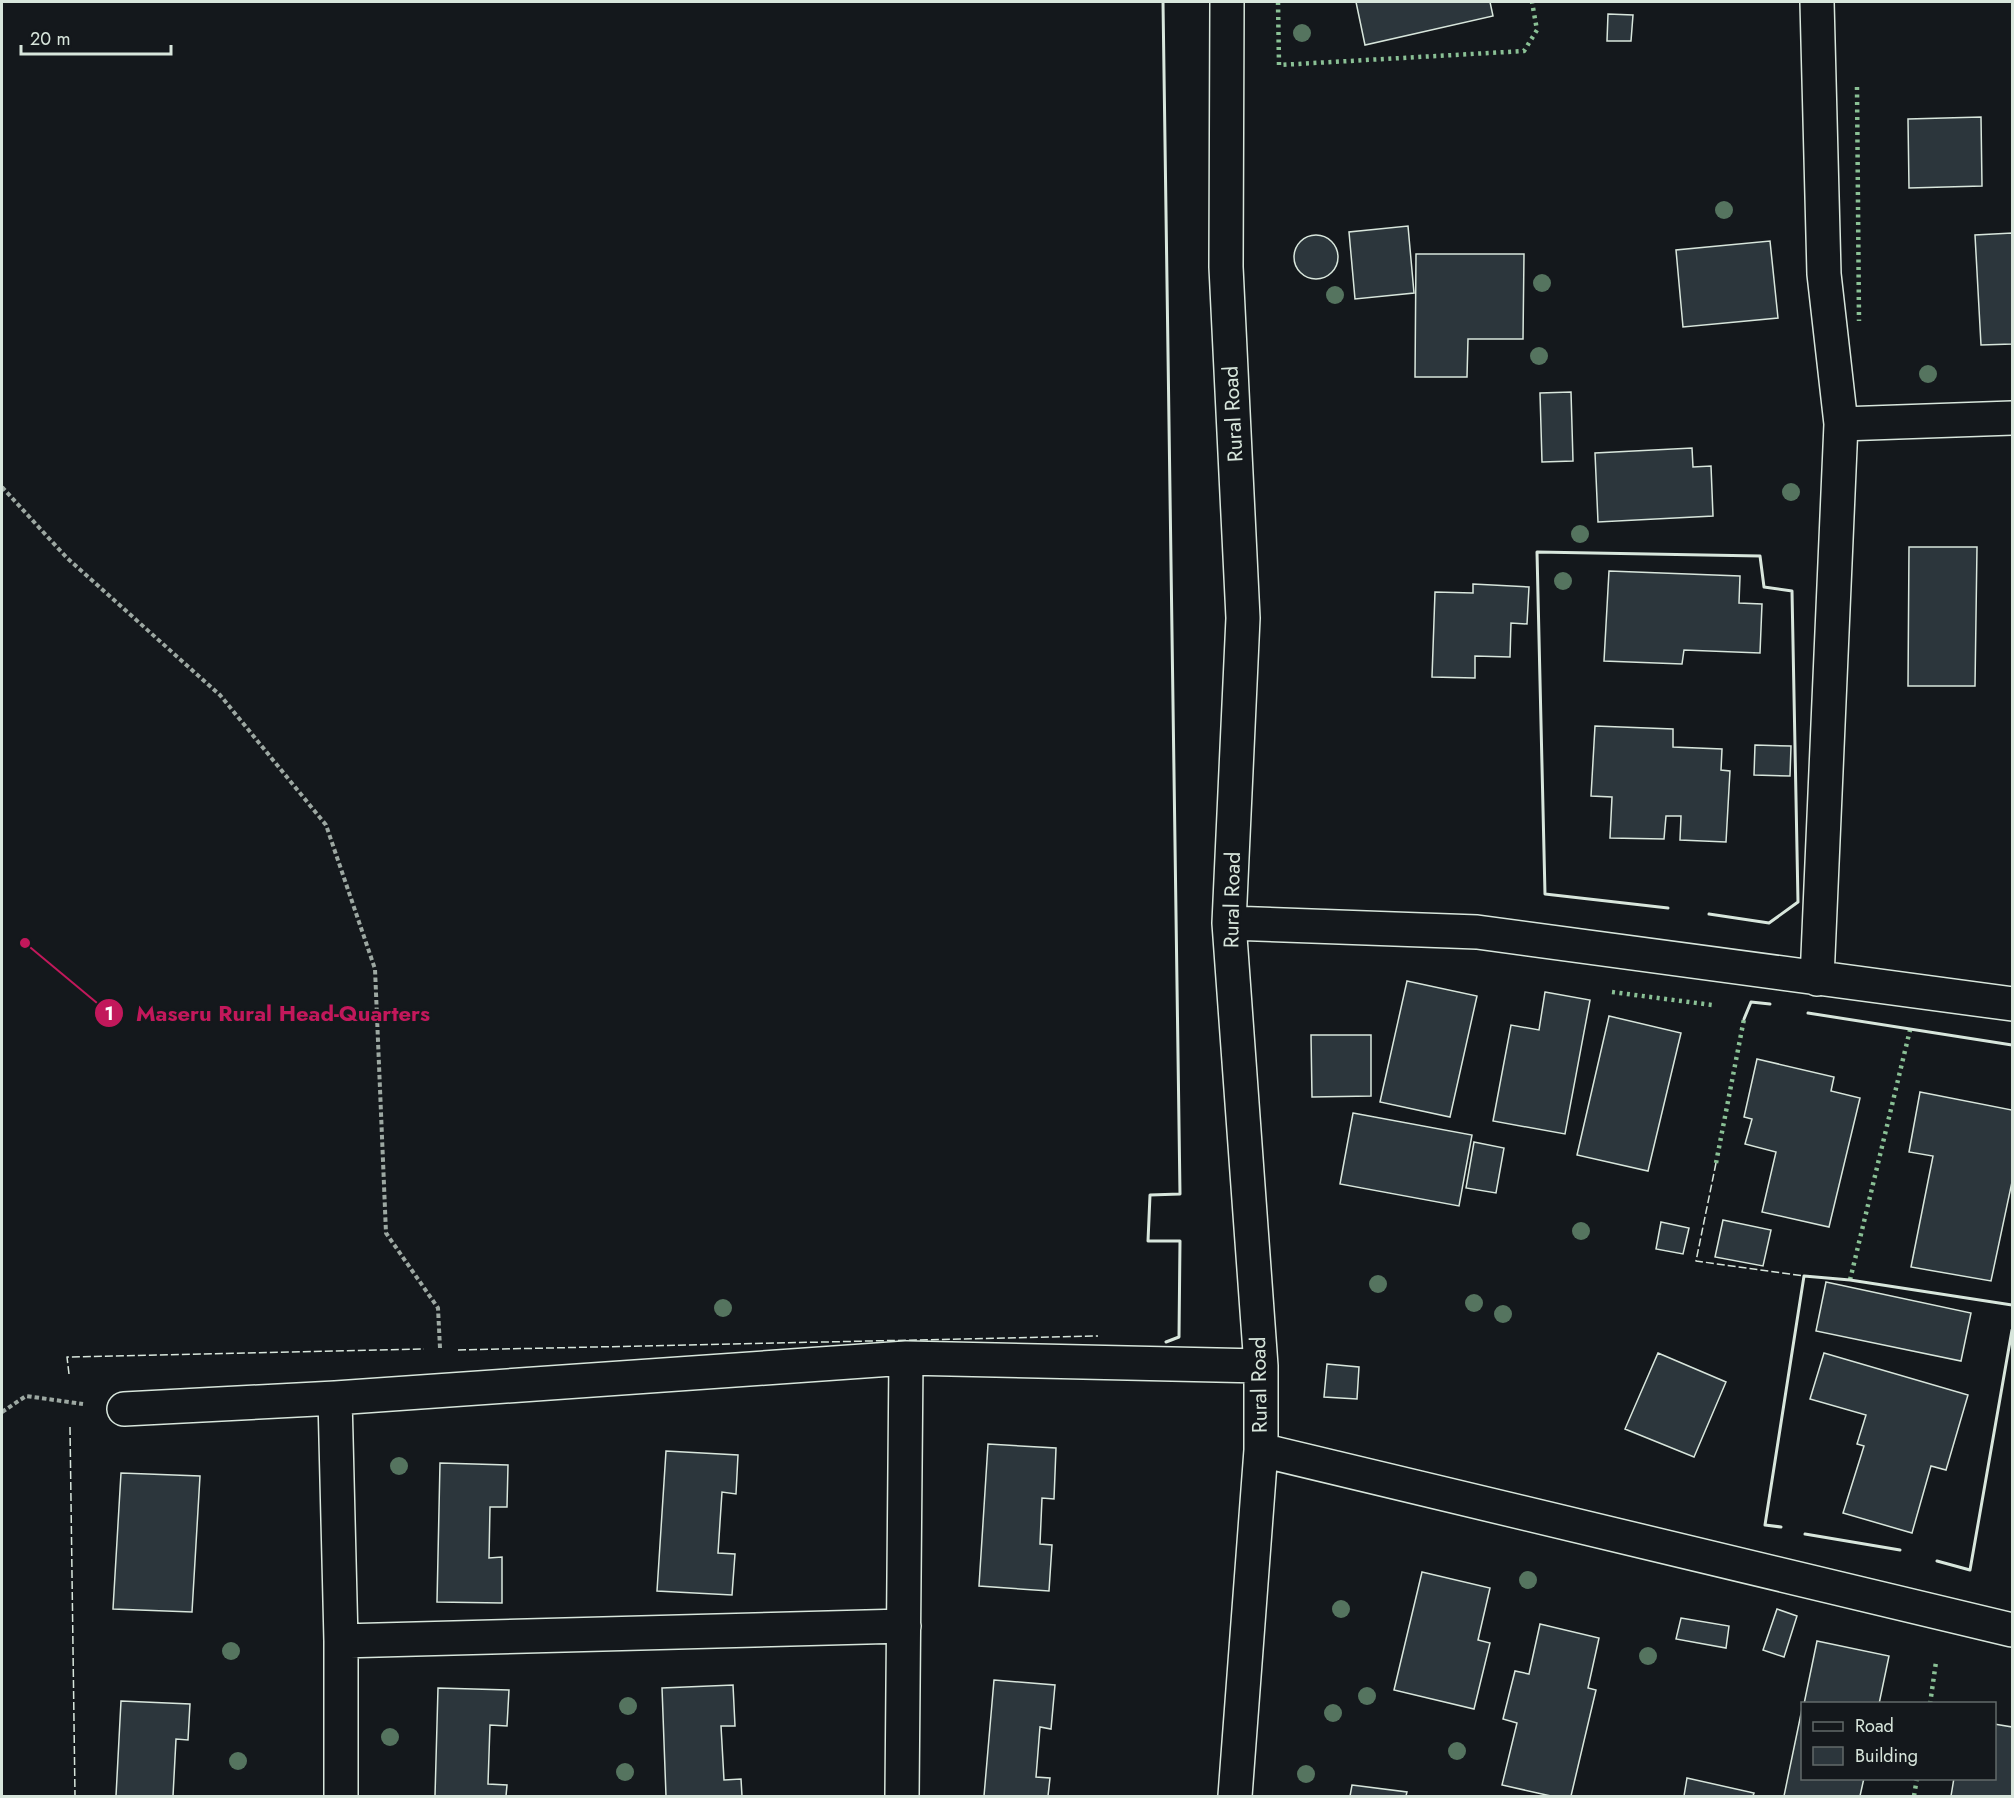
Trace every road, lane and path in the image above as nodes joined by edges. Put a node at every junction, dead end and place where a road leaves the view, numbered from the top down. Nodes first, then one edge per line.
1 (1227, 2) edge
2 (1818, 2) edge
3 (2013, 418) edge
4 (1841, 424) junction
5 (2, 487) edge
6 (1229, 924) junction
7 (1817, 979) junction
8 (2013, 1004) edge
9 (906, 1358) junction
10 (1261, 1366) junction
11 (442, 1390) junction
12 (336, 1398) junction
13 (124, 1409) joint
14 (2, 1412) edge
15 (1261, 1450) junction
16 (904, 1626) junction
17 (2013, 1630) edge
18 (341, 1641) junction
19 (341, 1797) edge
20 (902, 1797) edge
21 (1235, 1797) edge

1 - 6 street, Rural Road
2 - 4 street
3 - 4 street
4 - 7 street
5 - 11 path
6 - 7 street
6 - 10 street, Rural Road
7 - 8 street
9 - 10 street
9 - 11 street
9 - 16 street
10 - 15 street, Rural Road
11 - 12 street
12 - 13 street
12 - 18 street
13 - 14 path
15 - 17 street
15 - 21 street, Rural Road
16 - 18 street
16 - 20 street
18 - 19 street

